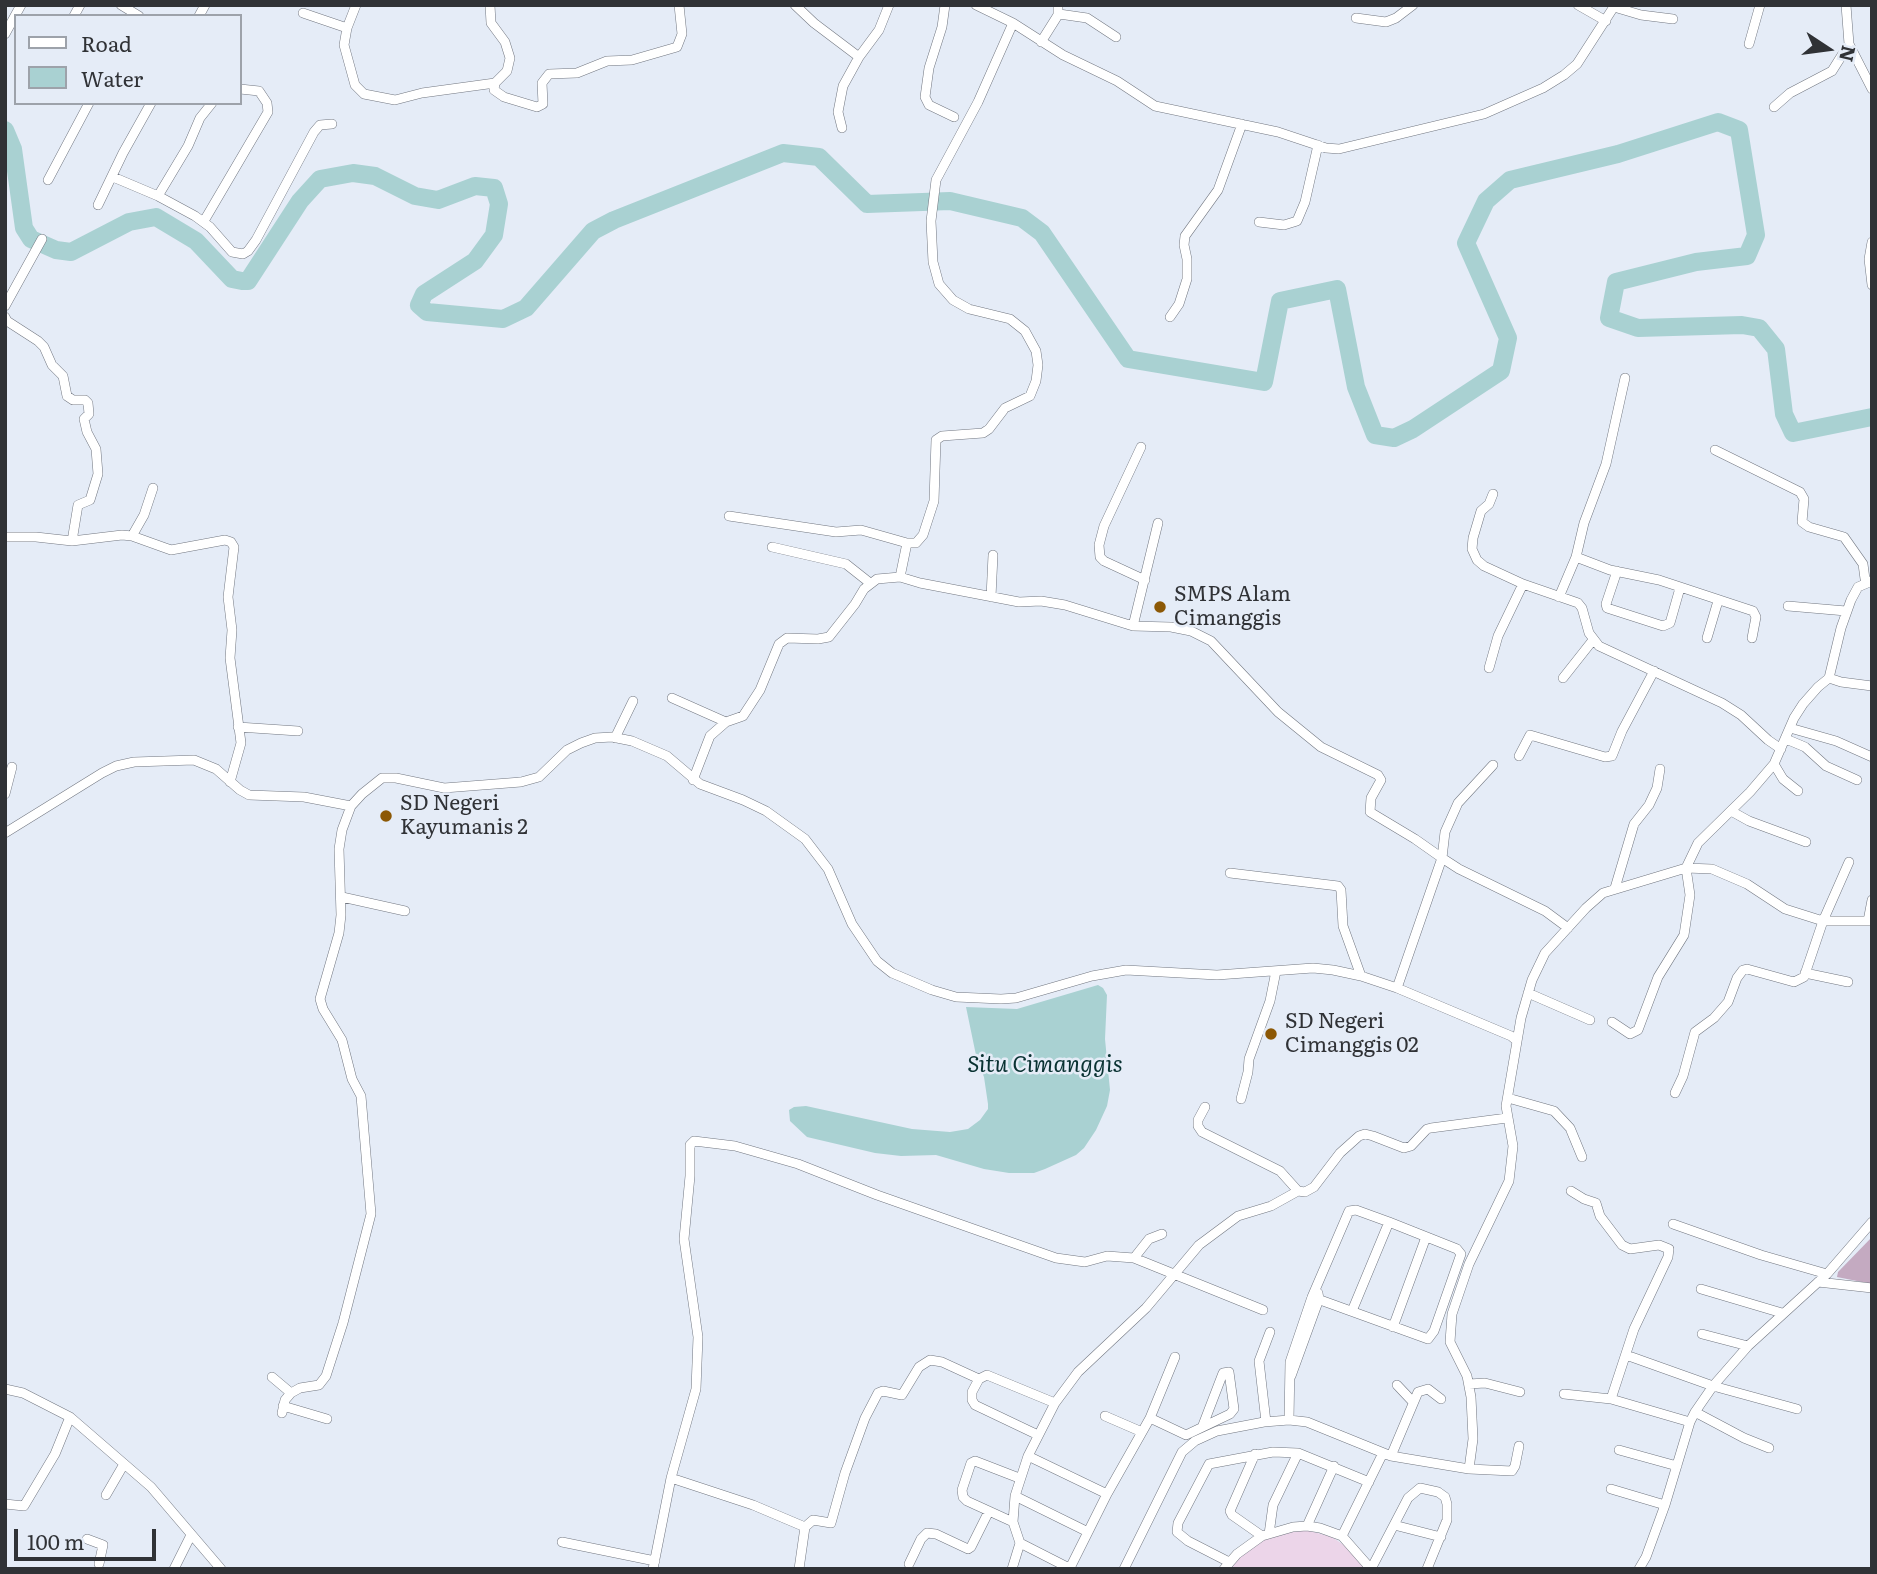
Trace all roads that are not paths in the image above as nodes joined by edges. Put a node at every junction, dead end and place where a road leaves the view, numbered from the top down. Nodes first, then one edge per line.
1 (356, 5) edge
2 (490, 5) edge
3 (679, 5) edge
4 (795, 5) edge
5 (889, 5) edge
6 (945, 5) edge
7 (976, 5) edge
8 (1413, 5) edge
9 (1578, 5) edge
10 (1760, 5) edge
11 (1846, 5) edge
12 (1615, 6) edge
13 (1058, 9) edge
14 (303, 13) dead end
15 (14, 18) edge
16 (1356, 18) dead end
17 (1673, 19) dead end
18 (1606, 21) junction
19 (1013, 23) junction
20 (347, 29) junction
21 (5, 34) edge
22 (1116, 37) dead end
23 (1041, 41) junction
24 (1749, 44) dead end
25 (1849, 44) junction
26 (859, 57) junction
27 (495, 83) junction
28 (242, 89) edge
29 (1872, 89) edge
30 (88, 105) edge
31 (150, 105) edge
32 (210, 105) edge
33 (1774, 107) dead end
34 (954, 117) dead end
35 (331, 124) dead end
36 (1242, 124) junction
37 (842, 128) dead end
38 (1318, 145) junction
39 (113, 177) junction
40 (48, 180) dead end
41 (158, 196) junction
42 (97, 205) dead end
43 (204, 221) junction
44 (1259, 222) dead end
45 (42, 239) dead end
46 (1872, 242) edge
47 (1872, 285) edge
48 (5, 306) edge
49 (5, 317) edge
50 (1170, 317) dead end
51 (1625, 378) dead end
52 (1140, 447) dead end
53 (1715, 450) dead end
54 (153, 488) dead end
55 (1493, 495) dead end
56 (729, 516) dead end
57 (1158, 523) dead end
58 (132, 536) junction
59 (5, 537) edge
60 (72, 541) junction
61 (907, 543) junction
62 (772, 547) dead end
63 (993, 555) dead end
64 (1576, 557) junction
65 (1617, 571) junction
66 (900, 577) junction
67 (1145, 580) junction
68 (1870, 581) edge
69 (870, 583) junction
70 (1523, 584) junction
71 (1680, 588) junction
72 (991, 597) junction
73 (1559, 597) junction
74 (1718, 601) junction
75 (1788, 607) dead end
76 (1846, 611) junction
77 (1133, 626) junction
78 (1707, 638) dead end
79 (1752, 638) dead end
80 (1593, 640) junction
81 (1489, 668) dead end
82 (1654, 671) junction
83 (1563, 678) dead end
84 (1829, 678) junction
85 (1872, 686) edge
86 (672, 698) dead end
87 (632, 701) dead end
88 (726, 722) junction
89 (238, 727) junction
90 (1790, 729) junction
91 (298, 732) dead end
92 (615, 738) junction
93 (1786, 739) junction
94 (1782, 749) junction
95 (1519, 756) dead end
96 (1872, 757) edge
97 (1774, 764) junction
98 (1493, 765) dead end
99 (12, 767) dead end
100 (1660, 769) dead end
101 (692, 780) junction
102 (1857, 780) dead end
103 (230, 782) junction
104 (1798, 792) dead end
105 (5, 794) edge
106 (351, 807) junction
107 (1731, 811) junction
108 (5, 833) edge
109 (1806, 842) dead end
110 (1442, 858) junction
111 (1849, 862) dead end
112 (1686, 868) junction
113 (1230, 873) dead end
114 (1615, 888) junction
115 (342, 897) junction
116 (1872, 900) edge
117 (405, 911) dead end
118 (1870, 921) edge
119 (1823, 922) junction
120 (1568, 928) junction
121 (1276, 971) junction
122 (1805, 973) junction
123 (1362, 976) junction
124 (1848, 982) dead end
125 (1397, 988) junction
126 (1528, 993) junction
127 (1590, 1020) dead end
128 (1612, 1022) dead end
129 (1517, 1041) junction
130 (1675, 1093) dead end
131 (1241, 1098) dead end
132 (1508, 1098) junction
133 (1205, 1107) dead end
134 (1507, 1118) junction
135 (1582, 1157) dead end
136 (1298, 1191) junction
137 (1571, 1191) dead end
138 (1389, 1222) junction
139 (1872, 1222) edge
140 (1673, 1224) dead end
141 (1162, 1234) dead end
142 (1426, 1237) junction
143 (1134, 1258) junction
144 (1827, 1274) junction
145 (1172, 1275) junction
146 (1818, 1282) junction
147 (1872, 1288) edge
148 (1701, 1289) dead end
149 (1316, 1295) junction
150 (1263, 1310) dead end
151 (1352, 1311) junction
152 (1782, 1313) junction
153 (1393, 1327) junction
154 (1270, 1332) dead end
155 (1702, 1334) dead end
156 (1748, 1346) junction
157 (1626, 1355) junction
158 (1175, 1357) dead end
159 (272, 1377) dead end
160 (981, 1377) junction
161 (1469, 1384) junction
162 (1397, 1385) dead end
163 (1713, 1386) junction
164 (5, 1389) edge
165 (1520, 1392) dead end
166 (291, 1393) junction
167 (1564, 1394) dead end
168 (1441, 1399) dead end
169 (1611, 1399) junction
170 (1413, 1402) junction
171 (1055, 1404) junction
172 (1797, 1409) dead end
173 (1695, 1412) junction
174 (1105, 1416) dead end
175 (70, 1417) junction
176 (1150, 1418) junction
177 (327, 1419) dead end
178 (1289, 1420) junction
179 (1266, 1422) junction
180 (1690, 1422) junction
181 (1203, 1425) junction
182 (1216, 1426) junction
183 (1143, 1432) junction
184 (1038, 1435) junction
185 (1519, 1446) dead end
186 (1769, 1448) dead end
187 (1619, 1450) dead end
188 (1298, 1453) junction
189 (1255, 1454) junction
190 (1387, 1455) junction
191 (1028, 1456) junction
192 (124, 1464) junction
193 (1334, 1466) junction
194 (1677, 1466) junction
195 (1469, 1469) junction
196 (671, 1478) junction
197 (1019, 1478) junction
198 (1369, 1482) junction
199 (1611, 1489) dead end
200 (1107, 1494) junction
201 (106, 1495) dead end
202 (1015, 1496) junction
203 (5, 1504) edge
204 (1665, 1505) junction
205 (989, 1511) junction
206 (1013, 1522) junction
207 (1394, 1525) junction
208 (1307, 1526) junction
209 (805, 1527) junction
210 (1088, 1532) junction
211 (191, 1535) junction
212 (1266, 1535) junction
213 (1342, 1536) junction
214 (1441, 1537) junction
215 (87, 1539) dead end
216 (562, 1542) dead end
217 (1020, 1543) junction
218 (909, 1564) dead end
219 (654, 1565) edge
220 (1227, 1565) edge
221 (98, 1566) edge
222 (1058, 1566) edge
223 (110, 1569) edge
224 (174, 1569) edge
225 (221, 1569) edge
226 (799, 1569) edge
227 (1012, 1569) edge
228 (1070, 1569) edge
229 (1124, 1569) edge
230 (1371, 1569) edge
231 (1427, 1569) edge
232 (1639, 1569) edge

1 - 20 street
2 - 27 street
3 - 27 street
4 - 26 street
5 - 26 street
6 - 34 street
7 - 19 street
8 - 16 street
9 - 18 street
10 - 24 street
11 - 25 street
12 - 17 street
12 - 18 street
13 - 22 street
13 - 23 street
14 - 20 street
15 - 21 street
18 - 38 street
19 - 23 street
19 - 61 street
20 - 27 street
23 - 36 street
25 - 29 street
25 - 33 street
26 - 37 street
28 - 43 street
30 - 40 street
31 - 39 street
32 - 41 street
35 - 43 street
36 - 38 street
36 - 50 street
38 - 44 street
39 - 41 street
39 - 42 street
41 - 43 street
45 - 48 street
46 - 47 street
49 - 60 street
51 - 64 street
52 - 67 street
53 - 68 street
54 - 58 street
55 - 70 street
56 - 61 street
57 - 67 street
58 - 60 street
58 - 89 street
59 - 60 street
61 - 66 street
62 - 69 street
63 - 72 street
64 - 65 street
64 - 73 street
65 - 71 street
65 - 71 street
66 - 69 street
66 - 72 street
67 - 77 street
68 - 76 street
69 - 88 street
70 - 73 street
70 - 81 street
71 - 74 street
72 - 77 street
73 - 80 street
74 - 78 street
74 - 79 street
75 - 76 street
76 - 84 street
77 - 110 street
80 - 82 street
80 - 83 street
82 - 94 street
82 - 95 street
84 - 85 street
84 - 90 street
86 - 88 street
87 - 92 street
88 - 101 street
89 - 91 street
89 - 103 street
90 - 93 street
90 - 96 street
92 - 101 street
92 - 106 street
93 - 94 street
93 - 102 street
94 - 97 street
97 - 104 street
97 - 107 street
98 - 110 street
99 - 105 street
100 - 114 street
101 - 121 street
103 - 106 street
103 - 108 street
106 - 115 street
107 - 109 street
107 - 112 street
110 - 120 street
110 - 125 street
111 - 119 street
112 - 114 street
112 - 119 street
112 - 128 street
113 - 123 street
114 - 120 street
115 - 117 street
115 - 166 street
116 - 118 street
118 - 119 street
119 - 122 street
120 - 126 street
121 - 123 street
121 - 131 street
122 - 124 street
122 - 130 street
123 - 125 street
125 - 129 street
126 - 127 street
126 - 129 street
129 - 132 street
132 - 134 street
132 - 135 street
133 - 136 street
134 - 136 street
134 - 161 street
136 - 145 street
137 - 157 street
138 - 142 street
138 - 149 street
138 - 151 street
139 - 144 street
140 - 144 street
141 - 143 street
142 - 153 street
142 - 153 street
143 - 145 street
143 - 196 street
144 - 146 street
145 - 150 street
145 - 171 street
146 - 147 street
146 - 152 street
148 - 152 street
149 - 151 street
149 - 178 street
151 - 153 street
152 - 156 street
154 - 179 street
155 - 156 street
156 - 163 street
157 - 163 street
157 - 169 street
158 - 176 street
159 - 166 street
160 - 171 street
160 - 184 street
160 - 209 street
161 - 165 street
161 - 195 street
162 - 170 street
163 - 172 street
163 - 173 street
164 - 175 street
166 - 177 street
167 - 169 street
168 - 170 street
169 - 180 street
170 - 190 street
171 - 184 street
173 - 180 street
173 - 186 street
174 - 183 street
175 - 192 street
175 - 203 street
176 - 181 street
176 - 183 street
178 - 179 street
178 - 190 street
179 - 182 street
180 - 194 street
181 - 182 street
181 - 182 street
182 - 229 street
183 - 200 street
184 - 191 street
185 - 195 street
187 - 194 street
188 - 189 street
188 - 193 street
188 - 212 street
189 - 212 street
189 - 220 street
190 - 195 street
190 - 198 street
191 - 197 street
191 - 200 street
192 - 201 street
192 - 211 street
193 - 198 street
193 - 208 street
194 - 204 street
196 - 209 street
196 - 219 street
197 - 202 street
197 - 205 street
198 - 213 street
199 - 204 street
200 - 210 street
202 - 206 street
202 - 210 street
204 - 232 street
205 - 206 street
205 - 218 street
206 - 217 street
207 - 214 street
207 - 214 street
207 - 230 street
208 - 212 street
208 - 213 street
209 - 226 street
210 - 228 street
211 - 224 street
211 - 225 street
212 - 220 street
213 - 230 street
214 - 231 street
215 - 221 street
216 - 219 street
217 - 222 street
217 - 227 street
221 - 223 street
222 - 228 street

